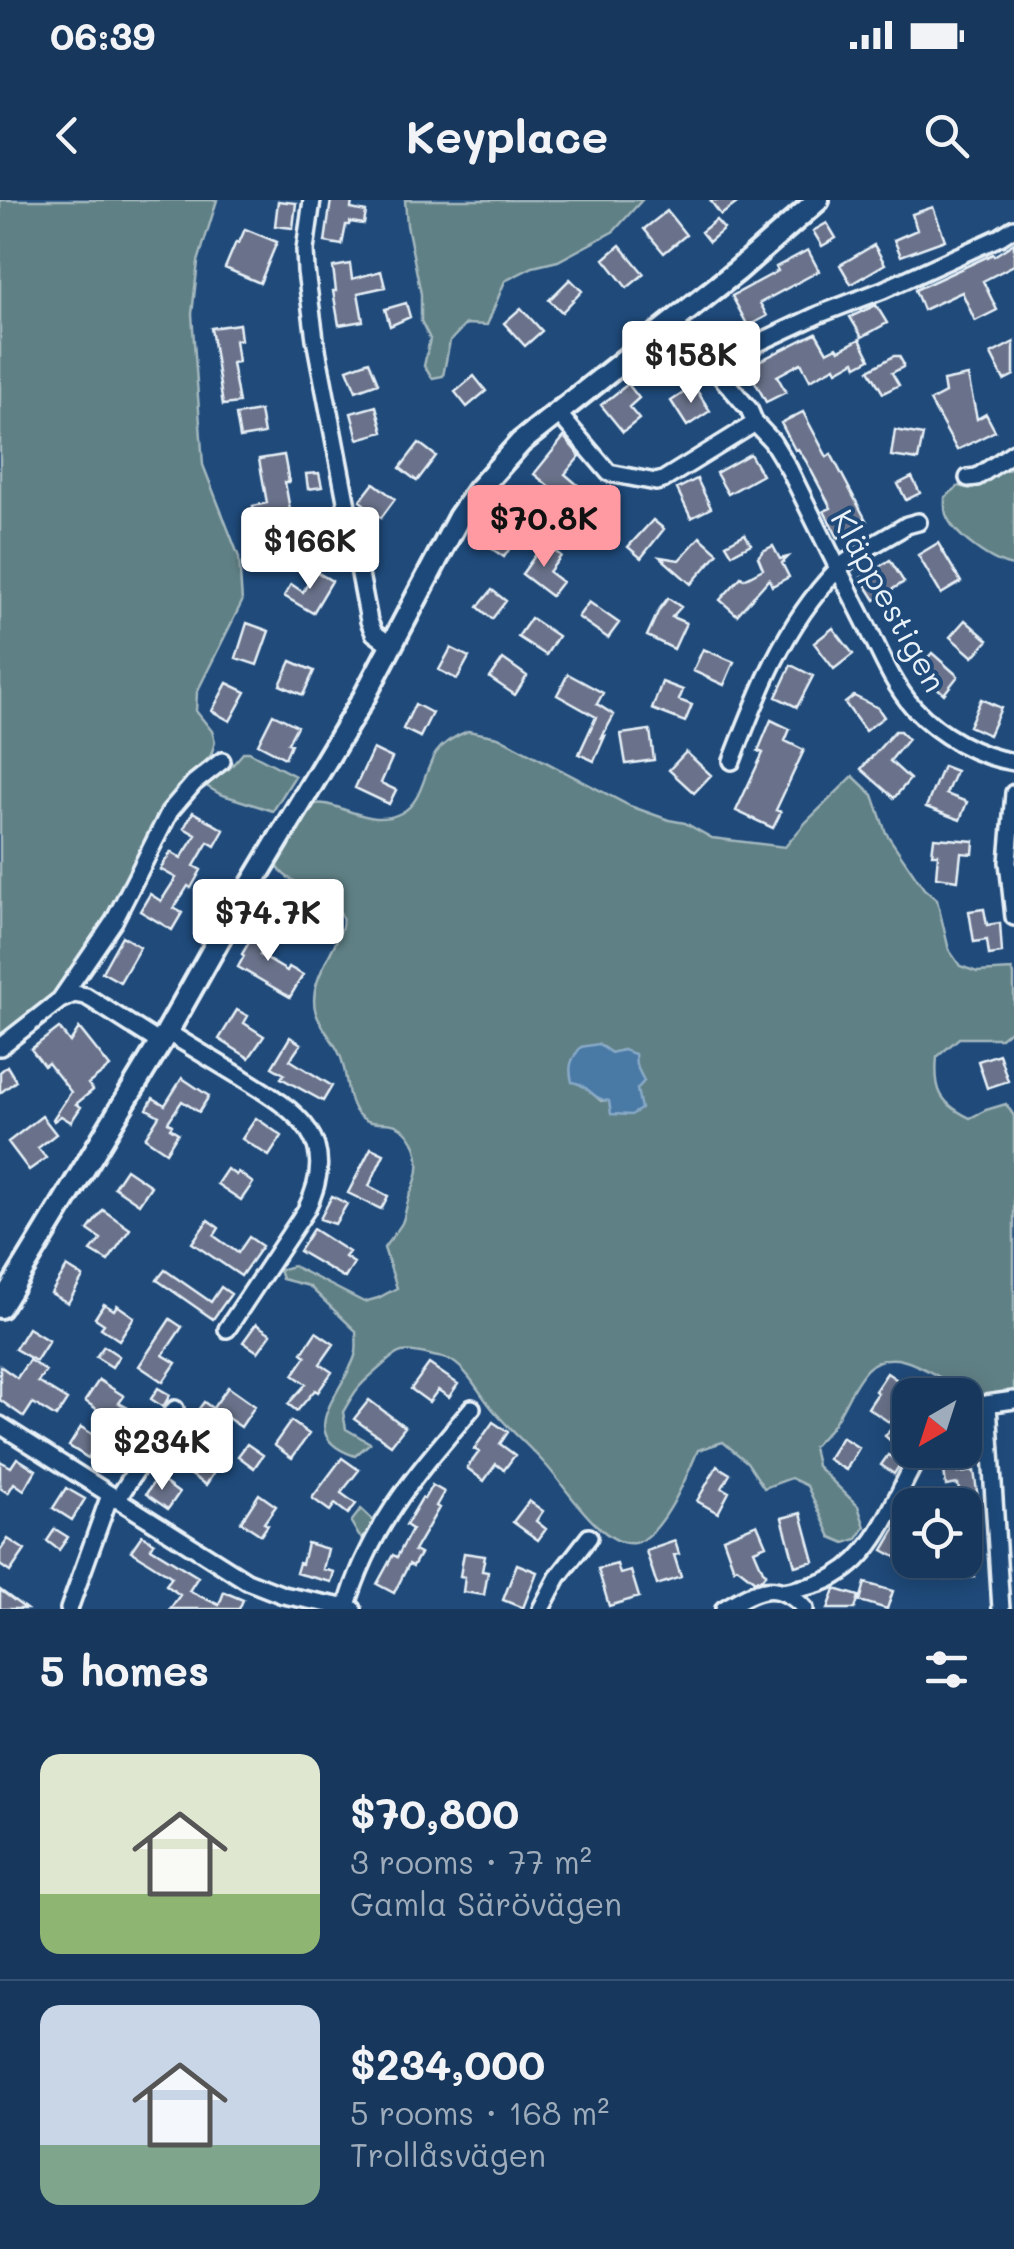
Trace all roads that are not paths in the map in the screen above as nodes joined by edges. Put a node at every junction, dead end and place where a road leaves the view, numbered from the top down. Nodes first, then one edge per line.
1 (312, 200) edge
2 (818, 200) edge
3 (1014, 228) edge
4 (673, 321) junction
5 (712, 367) junction
6 (558, 412) junction
7 (755, 423) junction
8 (1014, 452) edge
9 (968, 478) dead end
10 (918, 522) dead end
11 (838, 569) junction
12 (391, 645) junction
13 (222, 761) dead end
14 (732, 761) dead end
15 (1014, 762) edge
16 (1014, 793) edge
17 (1014, 917) edge
18 (60, 1000) junction
19 (164, 1038) junction
20 (0, 1047) edge
21 (0, 1307) edge
22 (227, 1329) dead end
23 (1014, 1400) edge
24 (988, 1405) junction
25 (982, 1406) edge
26 (175, 1408) dead end
27 (472, 1408) dead end
28 (0, 1424) edge
29 (912, 1468) edge
30 (113, 1497) junction
31 (590, 1537) dead end
32 (784, 1592) junction
33 (68, 1609) edge
34 (348, 1609) edge
35 (541, 1609) edge
36 (724, 1609) edge
37 (805, 1609) edge
38 (1001, 1609) edge

1 - 12 street
2 - 4 street
3 - 5 street
4 - 5 street, Kläppestigen
4 - 6 street
5 - 7 street, Kläppestigen
6 - 7 street
6 - 12 street
7 - 11 street, Kläppestigen
8 - 9 street
10 - 11 street
11 - 14 street
11 - 15 street, Kläppestigen
12 - 19 street
13 - 18 street
16 - 17 street
18 - 19 street
18 - 20 street
19 - 21 street
19 - 22 street
23 - 24 street
24 - 25 street
24 - 38 street
26 - 30 street
27 - 34 street
28 - 30 street
29 - 32 street
30 - 33 street
30 - 34 street
31 - 35 street
32 - 36 street
32 - 37 street

